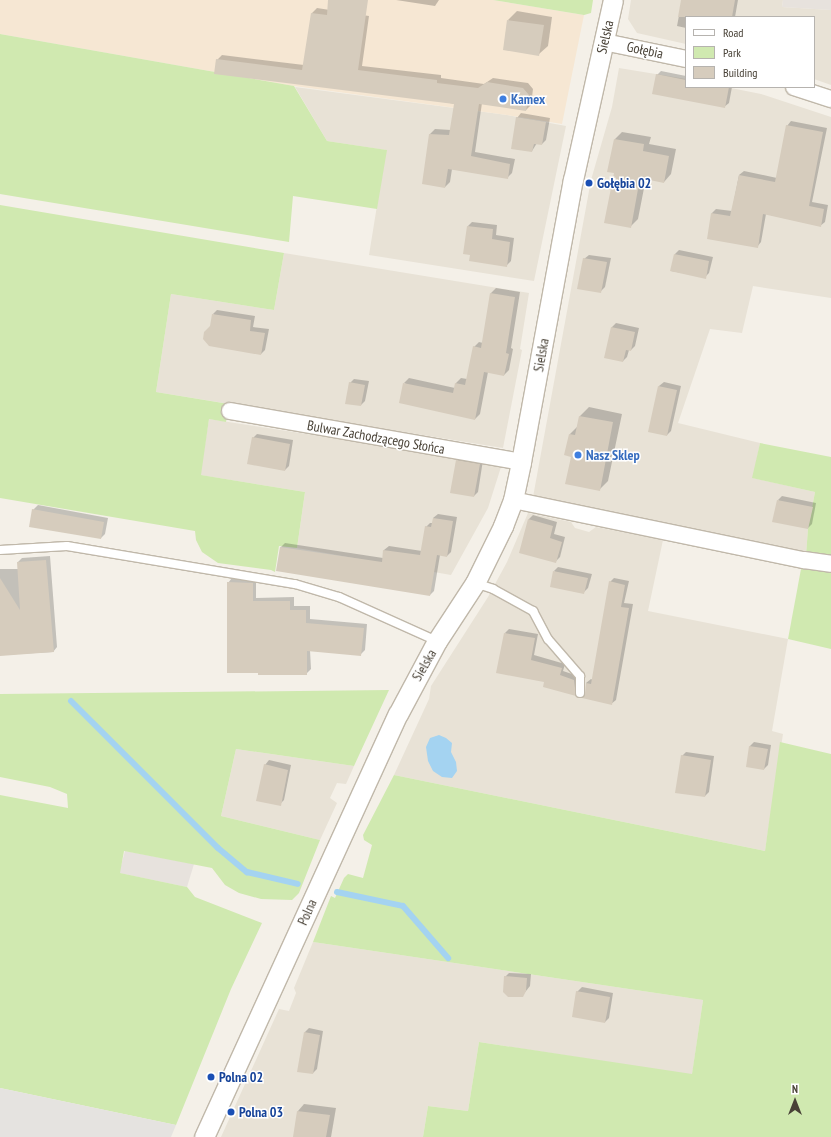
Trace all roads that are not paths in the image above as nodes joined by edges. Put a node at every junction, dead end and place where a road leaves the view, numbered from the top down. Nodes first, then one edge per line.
1 (613, 0) edge
2 (604, 42) junction
3 (685, 59) edge
4 (797, 88) edge
5 (831, 99) edge
6 (230, 411) dead end
7 (522, 462) junction
8 (513, 500) junction
9 (0, 550) edge
10 (831, 564) edge
11 (475, 582) junction
12 (437, 641) junction
13 (411, 688) joint
14 (580, 693) dead end
15 (204, 1137) edge

1 - 2 street, Sielska
2 - 3 street, Gołębia
2 - 7 street, Sielska
4 - 5 street
6 - 7 street, Bulwar Zachodzącego Słońca
7 - 8 street, Sielska
8 - 10 street
8 - 11 street, Sielska
9 - 12 lane
11 - 12 street, Sielska
11 - 14 lane
12 - 13 street, Sielska
13 - 15 street, Polna

